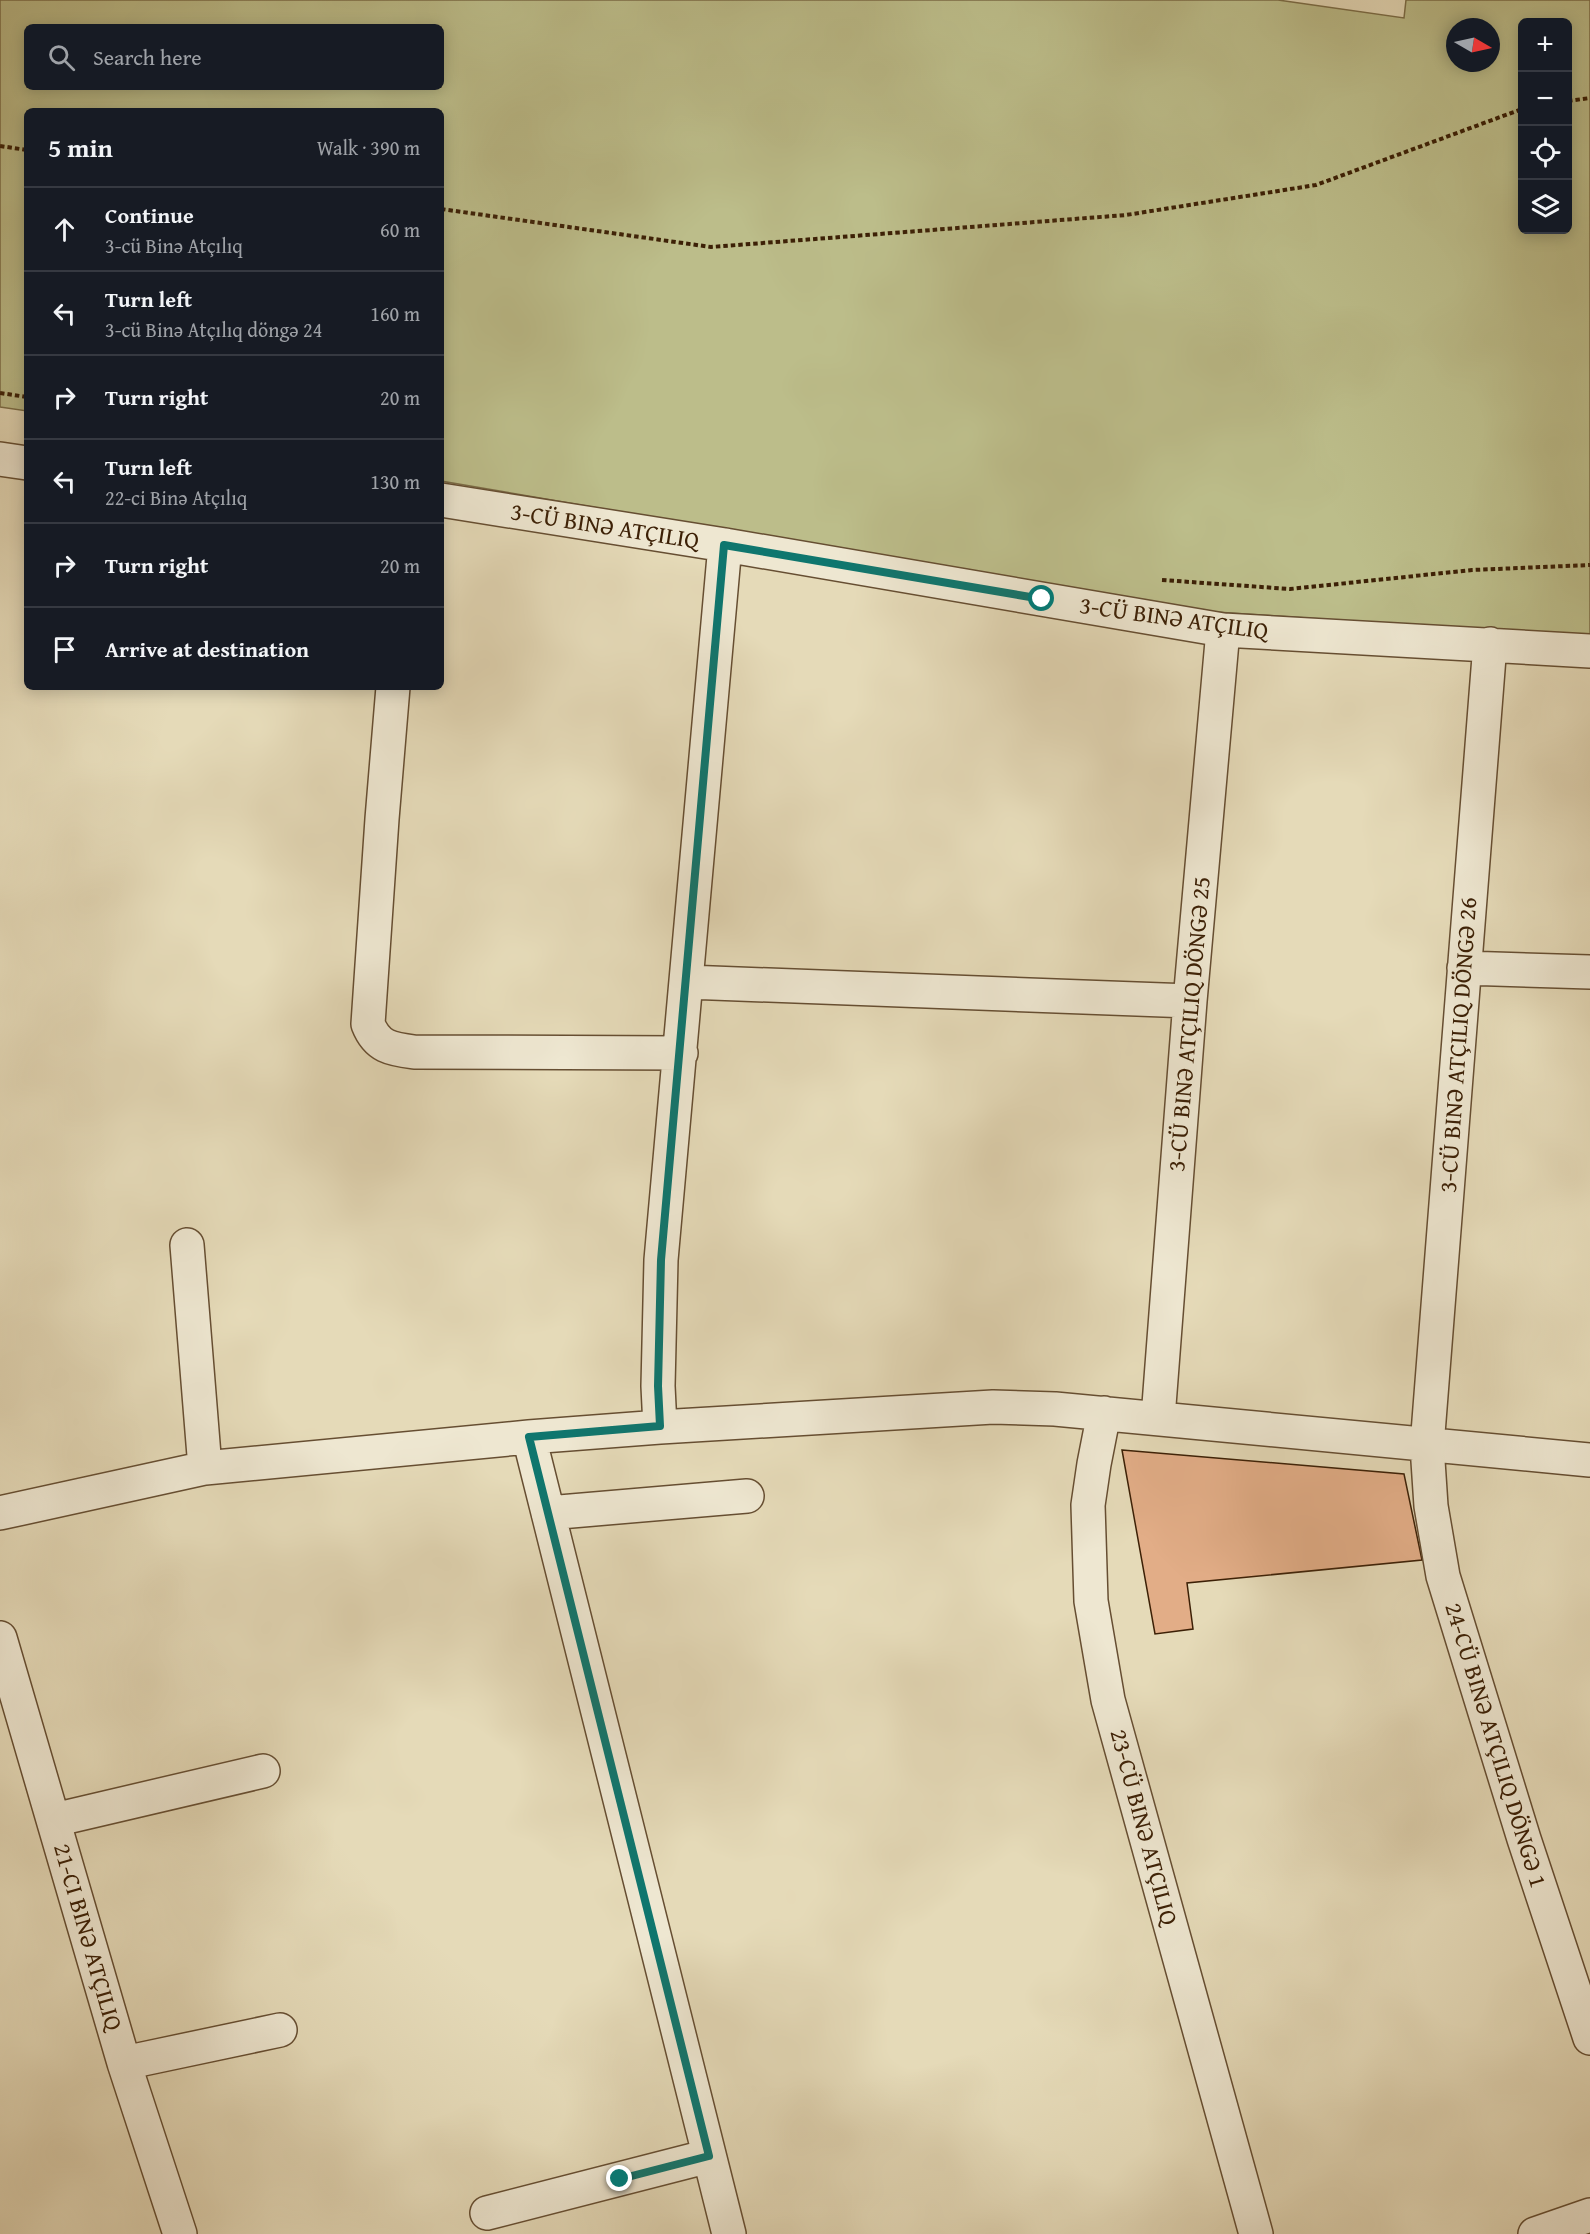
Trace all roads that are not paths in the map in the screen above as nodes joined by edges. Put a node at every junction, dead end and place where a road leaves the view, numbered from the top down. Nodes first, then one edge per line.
1 (0, 459) edge
2 (24, 463) edge
3 (444, 500) edge
4 (724, 545) junction
5 (1223, 630) junction
6 (1490, 644) junction
7 (1590, 651) edge
8 (393, 690) edge
9 (1464, 968) junction
10 (1590, 972) edge
11 (687, 982) junction
12 (1190, 1001) junction
13 (681, 1053) junction
14 (187, 1245) dead end
15 (1104, 1413) junction
16 (1158, 1418) junction
17 (660, 1426) junction
18 (529, 1437) junction
19 (1427, 1446) junction
20 (1590, 1460) edge
21 (205, 1468) junction
22 (747, 1496) dead end
23 (0, 1513) edge
24 (548, 1513) junction
25 (0, 1638) edge
26 (263, 1771) dead end
27 (54, 1820) junction
28 (280, 2030) dead end
29 (1590, 2038) edge
30 (124, 2063) junction
31 (709, 2156) junction
32 (487, 2213) dead end
33 (1590, 2215) edge
34 (180, 2234) edge
35 (729, 2234) edge
36 (1256, 2234) edge
37 (1534, 2234) edge

1 - 2 street
3 - 4 street
4 - 5 street
4 - 11 street
5 - 6 street
5 - 12 street
6 - 7 street
6 - 9 street
8 - 13 street
9 - 10 street
9 - 19 street
11 - 12 street
11 - 13 street
12 - 16 street
13 - 17 street
14 - 21 street
15 - 16 street
15 - 17 street
15 - 36 street
16 - 19 street
17 - 18 street
18 - 21 street
18 - 24 street
19 - 20 street
19 - 29 street
21 - 23 street
22 - 24 street
24 - 31 street
25 - 27 street
26 - 27 street
27 - 30 street
28 - 30 street
30 - 34 street
31 - 32 street
31 - 35 street
33 - 37 street

